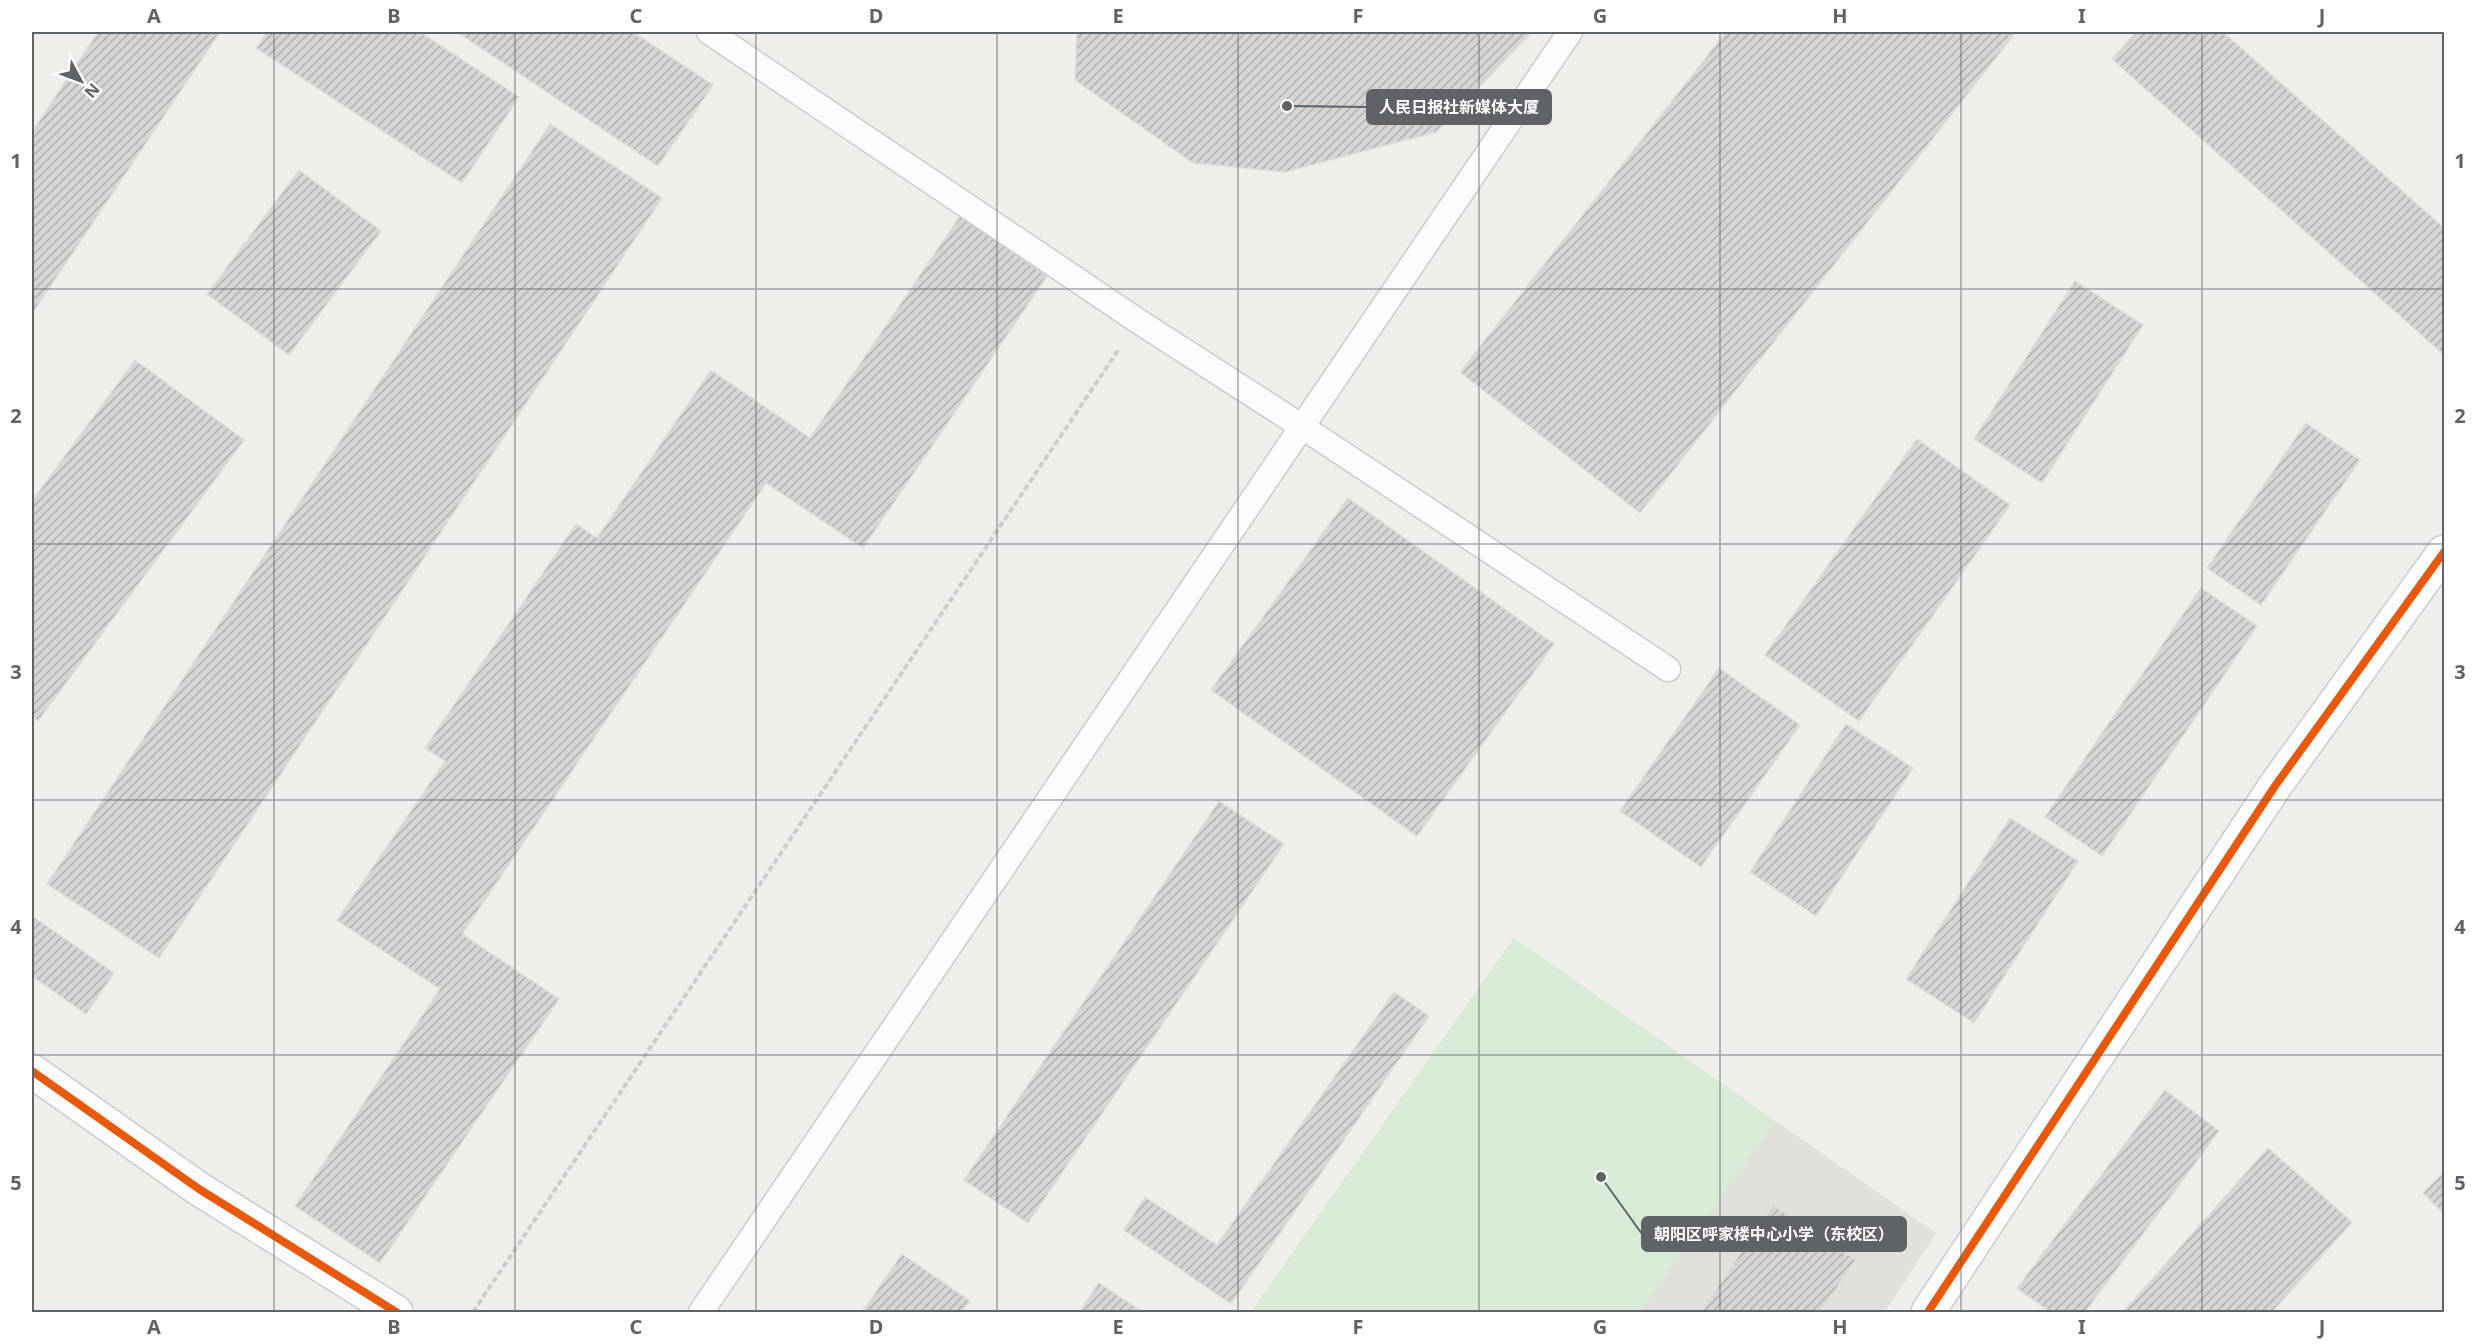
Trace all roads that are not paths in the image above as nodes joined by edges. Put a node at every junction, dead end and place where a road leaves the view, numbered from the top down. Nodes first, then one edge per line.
1 (709, 32) edge
2 (1570, 32) edge
3 (1301, 426) junction
4 (2445, 552) edge
5 (1668, 669) dead end
6 (32, 1071) edge
7 (396, 1312) edge
8 (701, 1312) edge
9 (1928, 1312) edge

1 - 3 lane
2 - 3 lane
3 - 5 lane
3 - 8 lane
4 - 9 street
6 - 7 street

